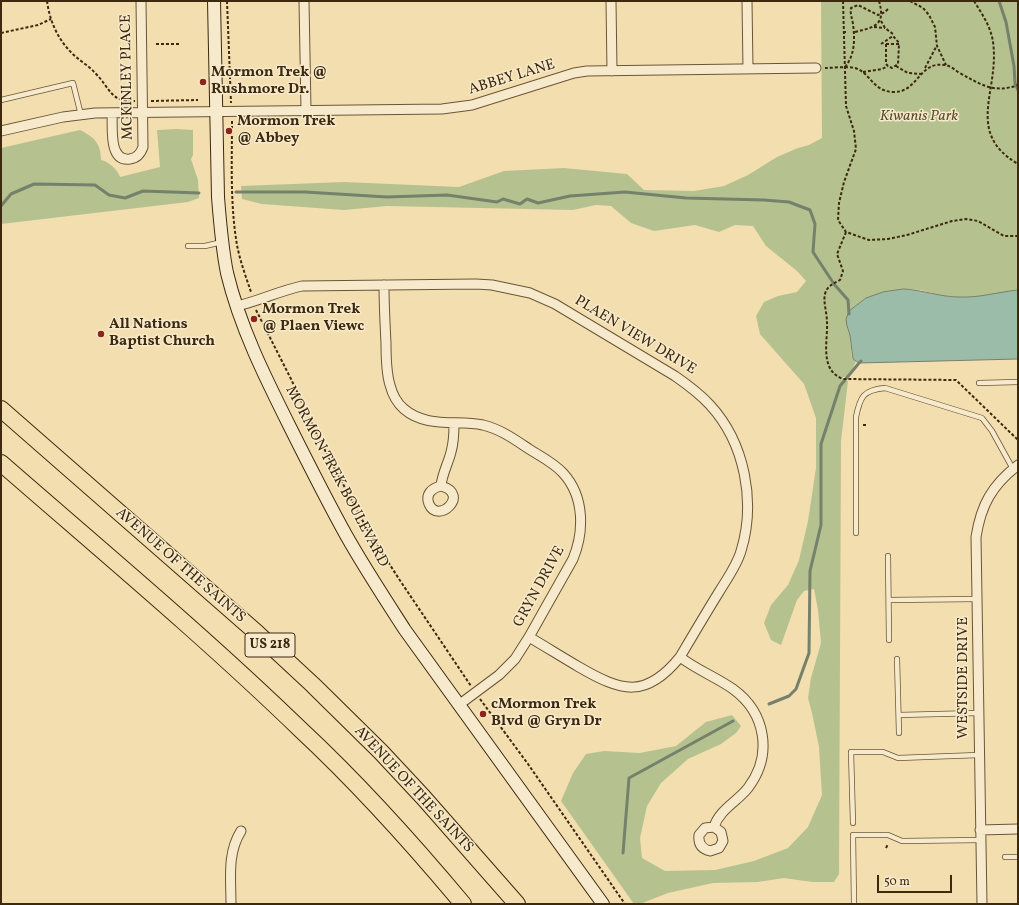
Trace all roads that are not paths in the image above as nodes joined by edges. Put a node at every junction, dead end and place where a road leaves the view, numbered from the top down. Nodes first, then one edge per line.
1 (141, 1) edge
2 (214, 1) edge
3 (304, 1) edge
4 (611, 1) edge
5 (747, 1) edge
6 (816, 68) road end
7 (748, 69) junction
8 (612, 71) junction
9 (1, 100) edge
10 (306, 110) junction
11 (143, 112) junction
12 (217, 112) junction
13 (112, 113) junction
14 (81, 115) junction
15 (1, 132) edge
16 (222, 242) junction
17 (188, 246) dead end
18 (384, 285) junction
19 (236, 306) junction
20 (1018, 382) edge
21 (979, 383) dead end
22 (1, 409) edge
23 (454, 423) junction
24 (1, 462) edge
25 (1016, 467) edge
26 (441, 486) dead end
27 (856, 533) dead end
28 (888, 556) dead end
29 (977, 599) junction
30 (889, 600) junction
31 (529, 637) junction
32 (889, 640) dead end
33 (680, 657) junction
34 (897, 659) dead end
35 (460, 704) junction
36 (978, 714) junction
37 (898, 715) junction
38 (899, 733) dead end
39 (979, 755) junction
40 (853, 823) dead end
41 (714, 827) dead end
42 (1018, 829) edge
43 (241, 830) dead end
44 (980, 830) junction
45 (980, 840) junction
46 (1005, 857) dead end
47 (1018, 857) edge
48 (231, 904) edge
49 (463, 904) edge
50 (517, 904) edge
51 (604, 904) edge
52 (854, 904) edge
53 (982, 904) edge

1 - 11 street, MCKINLEY PLACE
2 - 12 main road, MORMON TREK BOULEVARD
3 - 10 street
4 - 8 street
5 - 7 street
6 - 7 street, ABBEY LANE
7 - 8 street, ABBEY LANE
8 - 10 street, ABBEY LANE
9 - 14 lane
10 - 12 street, ABBEY LANE
11 - 12 street, ABBEY LANE
11 - 13 street, ABBEY LANE
11 - 13 street, MCKINLEY PLACE
12 - 16 main road, MORMON TREK BOULEVARD
13 - 14 street, ABBEY LANE
14 - 15 street, ABBEY LANE
16 - 17 lane
16 - 19 main road, MORMON TREK BOULEVARD
18 - 19 street, PLAEN VIEW DRIVE
18 - 23 street, GRYN DRIVE
18 - 33 street, PLAEN VIEW DRIVE
19 - 35 main road, MORMON TREK BOULEVARD
20 - 21 lane
22 - 50 highway, AVENUE OF THE SAINTS / US 218
23 - 26 street
23 - 31 street, GRYN DRIVE
24 - 49 highway, US 218
25 - 27 lane
25 - 29 street, WESTSIDE DRIVE
28 - 30 lane
29 - 30 lane
29 - 36 street, WESTSIDE DRIVE
30 - 32 lane
31 - 33 street, PLAEN VIEW DRIVE
31 - 35 street, GRYN DRIVE
33 - 41 street
34 - 37 lane
35 - 51 main road, MORMON TREK BOULEVARD
36 - 37 lane
36 - 39 street, WESTSIDE DRIVE
37 - 38 lane
39 - 40 lane
39 - 44 street, WESTSIDE DRIVE
42 - 44 street
43 - 48 street
44 - 45 street, WESTSIDE DRIVE
45 - 52 lane
45 - 53 street, WESTSIDE DRIVE
46 - 47 lane

